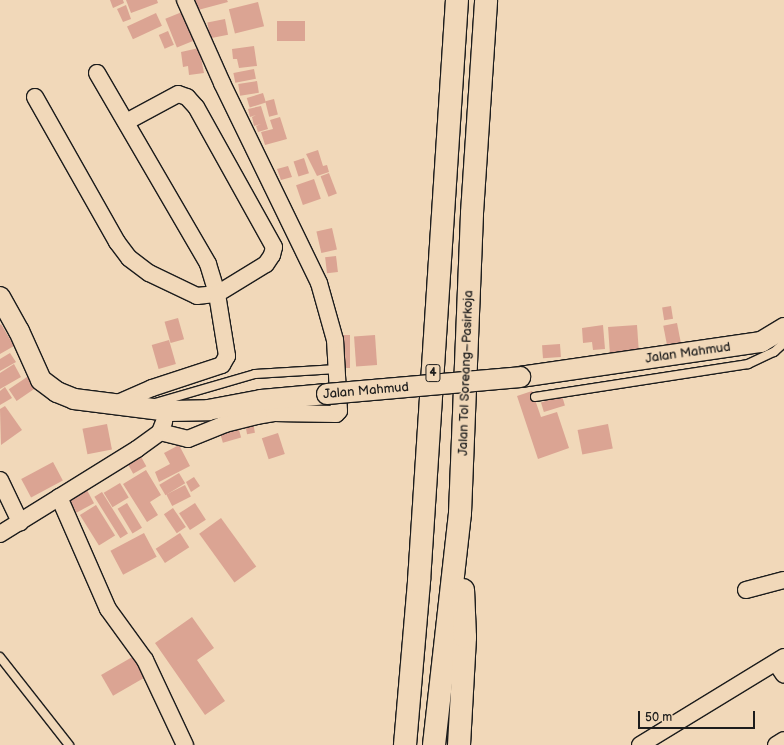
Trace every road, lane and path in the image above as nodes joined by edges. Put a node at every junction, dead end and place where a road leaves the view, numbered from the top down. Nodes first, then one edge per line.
1 (185, 0) edge
2 (457, 0) edge
3 (486, 0) edge
4 (97, 73) dead end
5 (35, 97) dead end
6 (126, 122) junction
7 (216, 294) junction
8 (0, 297) edge
9 (784, 328) edge
10 (784, 343) edge
11 (337, 369) junction
12 (534, 397) dead end
13 (111, 405) junction
14 (137, 409) junction
15 (169, 411) junction
16 (160, 432) junction
17 (0, 480) edge
18 (60, 498) junction
19 (460, 513) junction
20 (20, 522) junction
21 (0, 534) edge
22 (784, 580) edge
23 (746, 590) dead end
24 (0, 657) edge
25 (781, 665) edge
26 (784, 740) edge
27 (69, 745) edge
28 (185, 745) edge
29 (405, 745) edge
30 (434, 745) edge
31 (459, 745) edge
32 (640, 745) edge
33 (776, 745) edge

1 - 11 street
2 - 29 highway, 4
3 - 19 highway, Jalan Tol Soreang–Pasirkoja
4 - 6 street
5 - 7 street
6 - 7 street
6 - 7 street
7 - 13 street
8 - 13 street, Jalan Mahmud
9 - 15 street, Jalan Mahmud, bridge
10 - 12 lane
11 - 14 lane
11 - 16 street
13 - 14 street, Jalan Mahmud
14 - 15 street, Jalan Mahmud
15 - 16 street
16 - 18 street
17 - 20 street
18 - 20 street
18 - 28 street
19 - 30 highway, Jalan Tol Soreang–Pasirkoja
19 - 31 highway
20 - 21 street
22 - 23 street
24 - 27 lane
25 - 32 street
26 - 33 street

